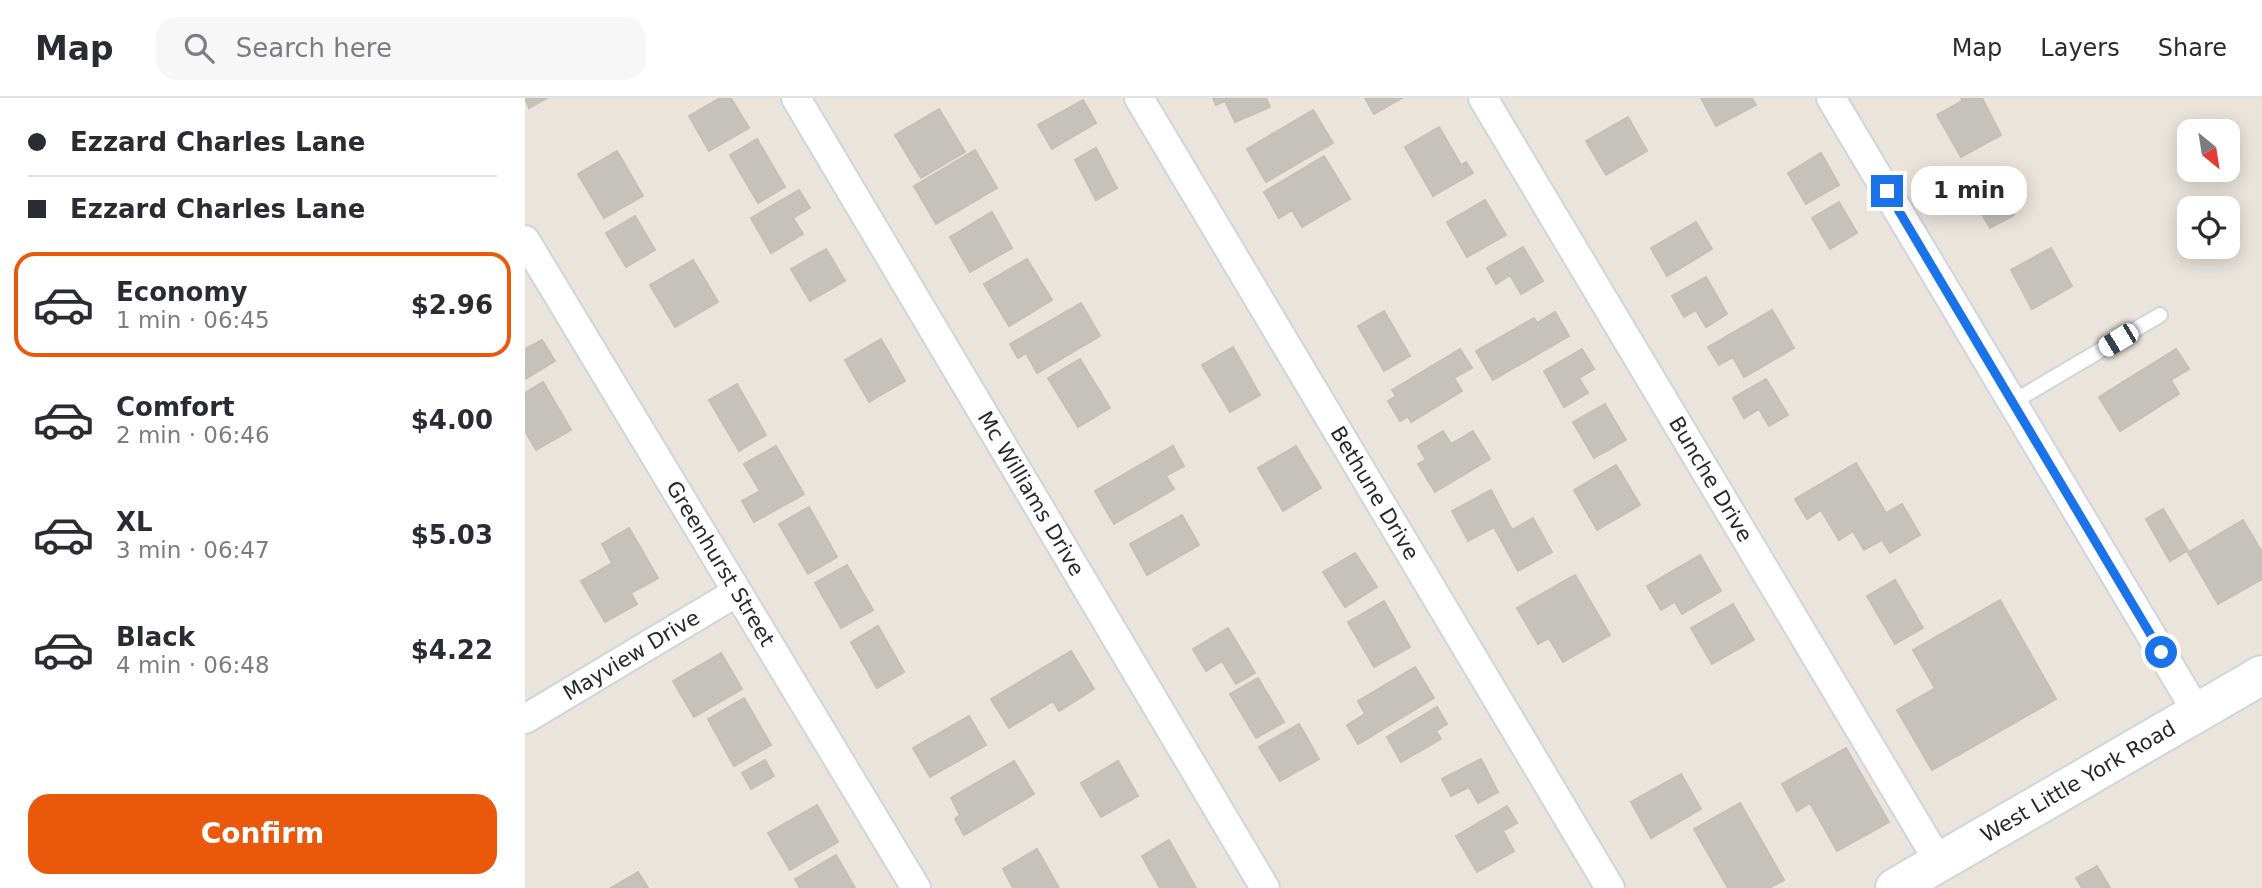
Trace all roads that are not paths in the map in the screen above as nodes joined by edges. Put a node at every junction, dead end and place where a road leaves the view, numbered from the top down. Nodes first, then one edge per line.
1 (796, 98) edge
2 (1139, 98) edge
3 (1483, 98) edge
4 (1831, 98) edge
5 (525, 240) edge
6 (2160, 316) dead end
7 (2013, 402) junction
8 (737, 592) junction
9 (2262, 675) edge
10 (2197, 712) junction
11 (525, 719) edge
12 (1939, 862) junction
13 (1901, 886) edge
14 (916, 888) edge
15 (1265, 888) edge
16 (1611, 888) edge

1 - 15 street, Mc Williams Drive
2 - 16 street, Bethune Drive
3 - 12 street, Bunche Drive
4 - 7 street
5 - 8 street, Greenhurst Street
6 - 7 lane
7 - 10 street
8 - 11 street, Mayview Drive
8 - 14 street, Greenhurst Street
9 - 10 street, West Little York Road
10 - 12 street, West Little York Road
12 - 13 street, West Little York Road

